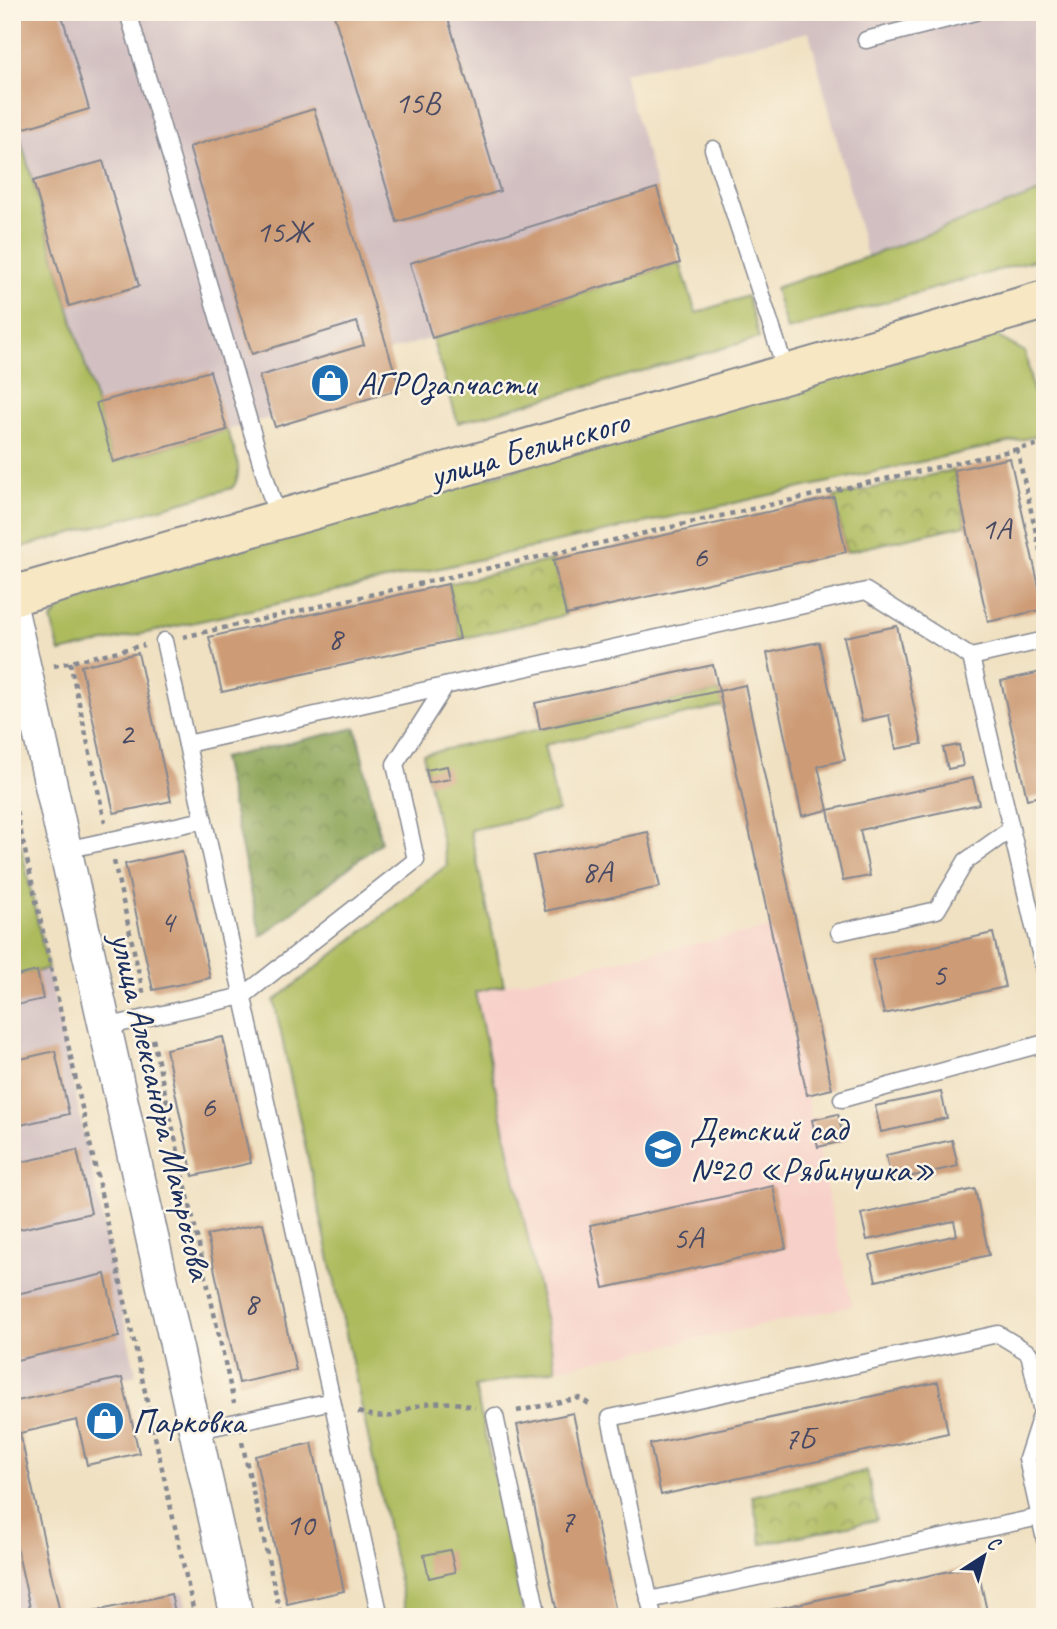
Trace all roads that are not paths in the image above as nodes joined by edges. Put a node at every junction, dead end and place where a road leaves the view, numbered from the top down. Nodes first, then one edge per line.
1 (128, 12) edge
2 (975, 12) edge
3 (866, 40) dead end
4 (713, 149) dead end
5 (1044, 305) edge
6 (787, 374) junction
7 (278, 520) junction
8 (12, 596) edge
9 (12, 611) edge
10 (1045, 640) edge
11 (164, 641) road end
12 (971, 657) junction
13 (445, 686) junction
14 (187, 744) junction
15 (204, 820) junction
16 (1011, 829) junction
17 (65, 850) junction
18 (839, 932) dead end
19 (1045, 974) edge
20 (243, 996) junction
21 (105, 1027) junction
22 (1045, 1043) edge
23 (842, 1099) dead end
24 (332, 1401) junction
25 (1044, 1412) edge
26 (495, 1416) road end
27 (195, 1431) junction
28 (1040, 1517) junction
29 (1045, 1540) edge
30 (649, 1600) junction
31 (237, 1617) edge
32 (380, 1617) edge
33 (538, 1617) edge
34 (653, 1617) edge

1 - 7 lane
2 - 3 lane
4 - 6 lane
5 - 6 street, улица Белинского
6 - 7 street, улица Белинского
7 - 8 street, улица Белинского
9 - 17 street, улица Александра Матросова
10 - 12 lane
11 - 14 lane
12 - 13 lane
12 - 16 lane
13 - 14 lane
13 - 20 lane
14 - 15 lane
15 - 17 lane
15 - 20 lane
16 - 18 lane
16 - 19 lane
17 - 21 street, улица Александра Матросова
20 - 21 lane
20 - 24 lane
21 - 27 street, улица Александра Матросова
22 - 23 lane
24 - 27 lane
24 - 32 lane
25 - 28 lane
25 - 30 lane
26 - 33 lane
27 - 31 street, улица Александра Матросова
28 - 29 lane
28 - 30 lane
30 - 34 lane

